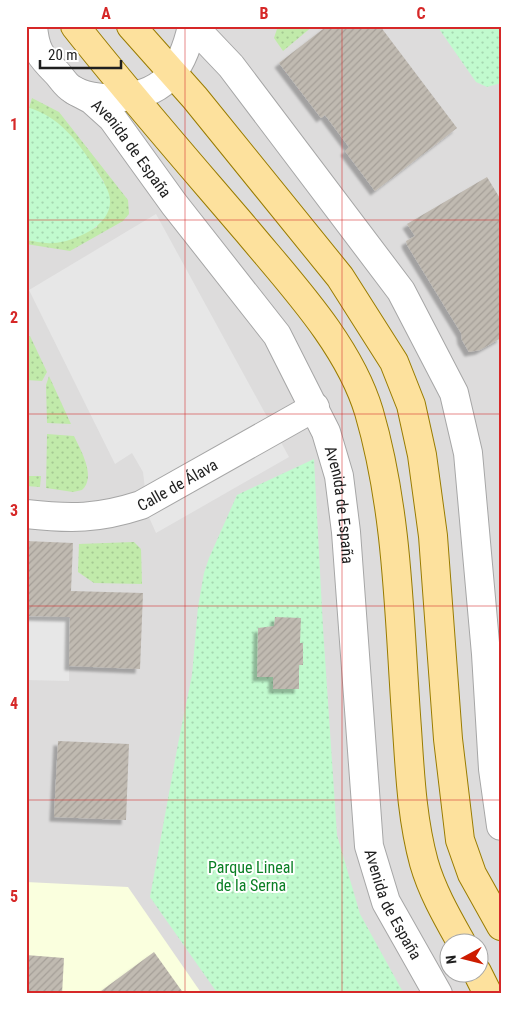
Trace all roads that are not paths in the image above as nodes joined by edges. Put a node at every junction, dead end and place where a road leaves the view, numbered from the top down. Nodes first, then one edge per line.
1 (33, 26) edge
2 (75, 26) edge
3 (131, 26) edge
4 (193, 26) edge
5 (33, 56) edge
6 (172, 74) junction
7 (72, 90) junction
8 (132, 98) junction
9 (315, 407) junction
10 (26, 514) edge
11 (501, 826) edge
12 (501, 926) edge
13 (456, 932) edge
14 (481, 982) edge
15 (438, 994) edge
16 (488, 994) edge

1 - 5 street, Avenida de España
2 - 8 main road
3 - 6 main road
4 - 6 street, Avenida de España
4 - 11 street, Avenida de España
5 - 7 street, Avenida de España
6 - 8 street, Avenida de España
6 - 12 main road
7 - 8 street, Avenida de España
7 - 9 street, Avenida de España
8 - 13 main road
9 - 10 street, Calle de Álava
9 - 15 street, Avenida de España
14 - 16 main road

